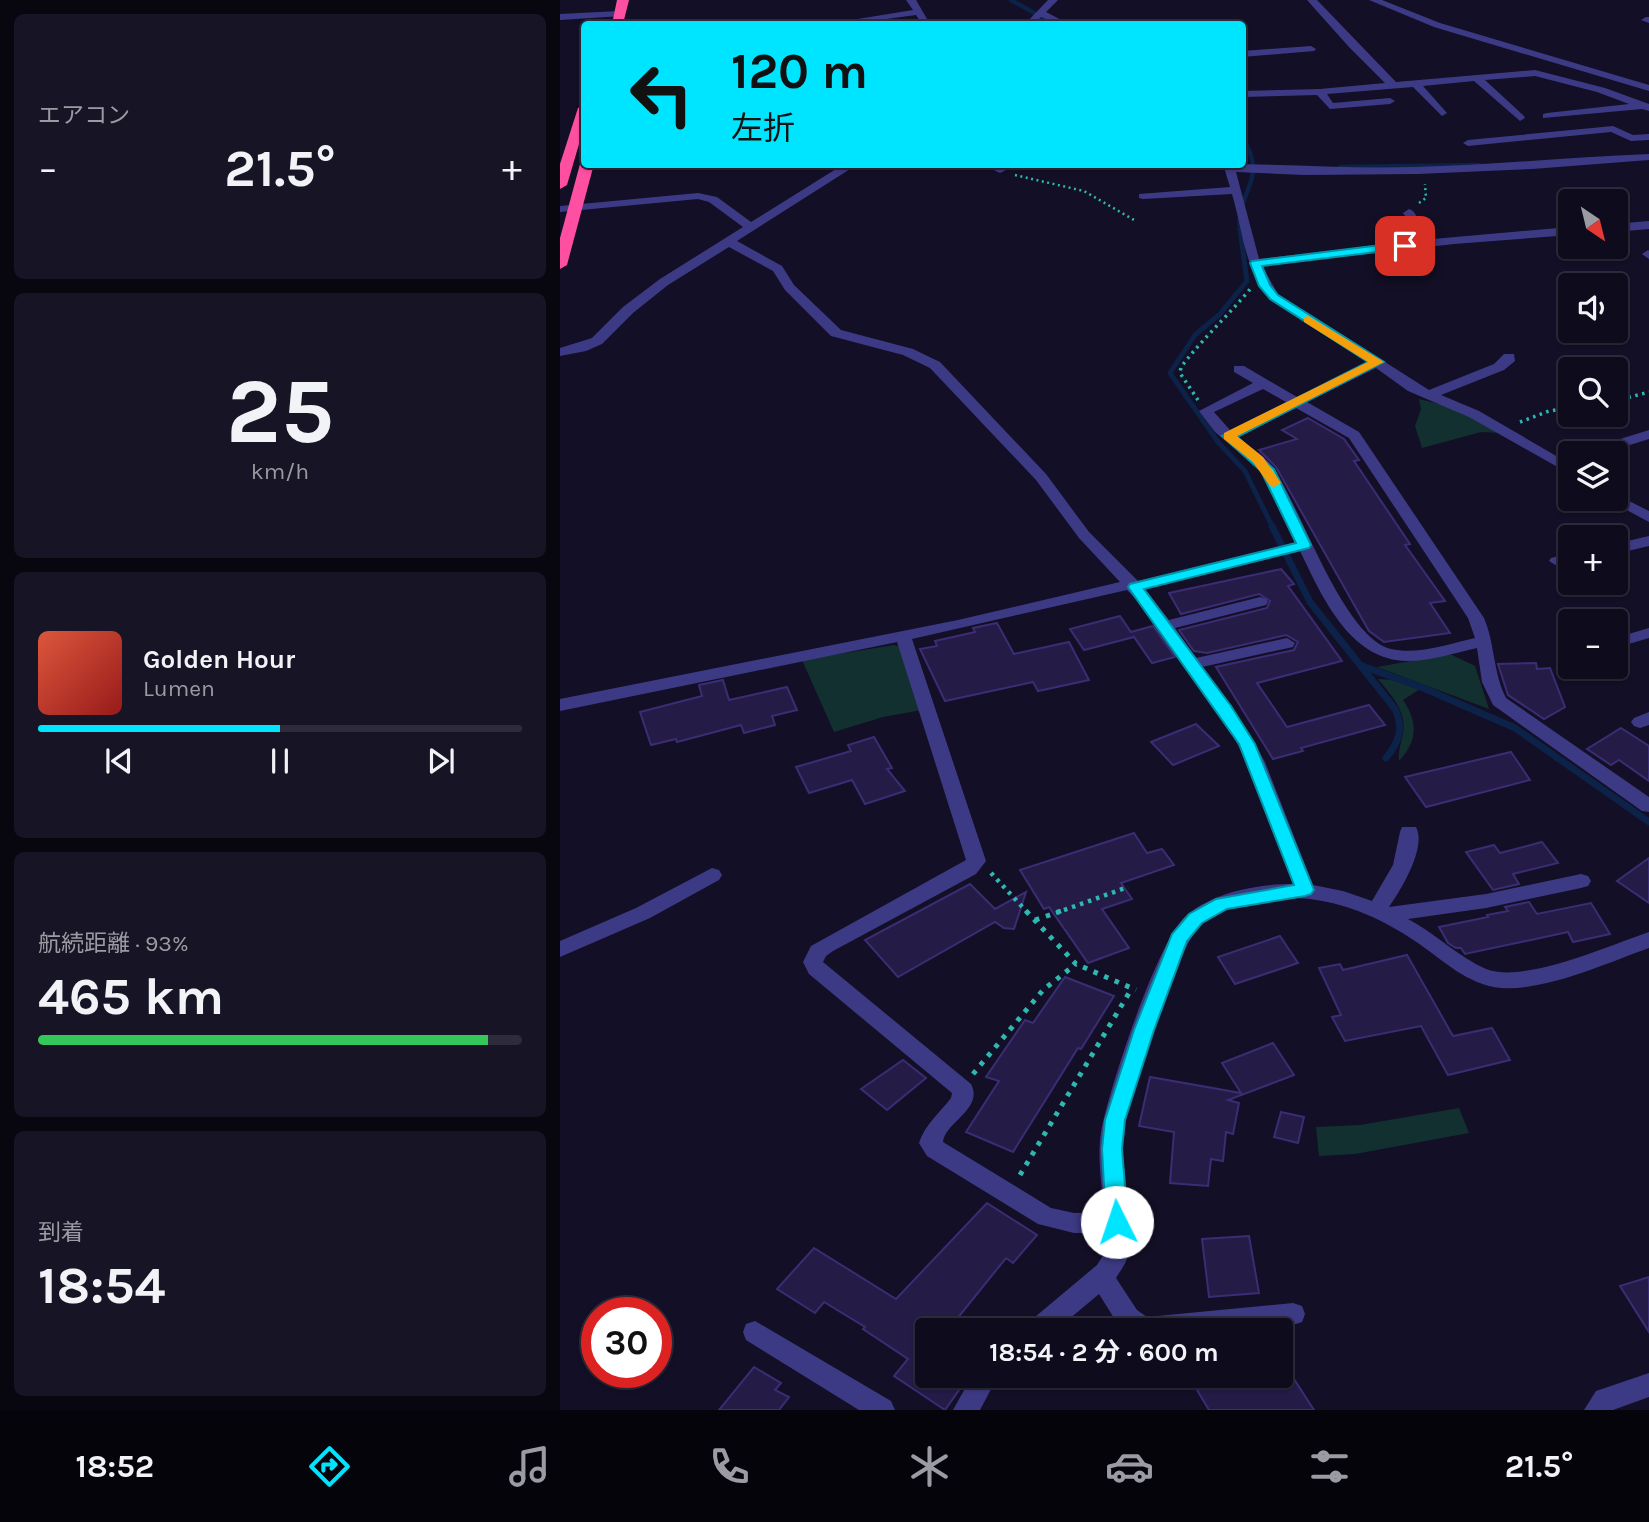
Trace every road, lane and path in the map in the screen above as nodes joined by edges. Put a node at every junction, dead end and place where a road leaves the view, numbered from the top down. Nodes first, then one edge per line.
1 (623, 0) edge
2 (911, 0) edge
3 (1053, 0) edge
4 (1312, 0) edge
5 (1374, 0) edge
6 (919, 12) junction
7 (560, 17) edge
8 (618, 19) edge
9 (1035, 19) edge
10 (854, 21) edge
11 (924, 21) edge
12 (1311, 49) dead end
13 (1246, 54) edge
14 (1477, 79) junction
15 (1416, 83) junction
16 (1393, 85) junction
17 (1649, 88) edge
18 (1320, 92) junction
19 (1246, 94) edge
20 (1390, 101) dead end
21 (1647, 107) edge
22 (1441, 113) dead end
23 (1548, 116) dead end
24 (581, 118) edge
25 (1520, 118) dead end
26 (1649, 137) edge
27 (1468, 143) dead end
28 (1649, 157) edge
29 (1246, 167) edge
30 (586, 168) edge
31 (846, 168) edge
32 (995, 168) edge
33 (1229, 168) edge
34 (1429, 168) junction
35 (1000, 170) joint
36 (560, 185) edge
37 (1236, 190) junction
38 (1143, 196) dead end
39 (576, 207) junction
40 (560, 209) edge
41 (1409, 213) joint
42 (1134, 220) dead end
43 (1649, 225) edge
44 (750, 227) junction
45 (1628, 227) edge
46 (1558, 232) edge
47 (728, 241) junction
48 (1430, 243) junction
49 (1256, 263) junction
50 (560, 265) edge
51 (1261, 277) junction
52 (560, 352) edge
53 (1509, 357) dead end
54 (1377, 362) junction
55 (1239, 369) dead end
56 (1264, 383) junction
57 (1649, 392) edge
58 (1428, 395) junction
59 (1628, 398) edge
60 (1298, 401) junction
61 (1558, 410) edge
62 (1206, 411) junction
63 (1502, 429) junction
64 (1649, 434) edge
65 (1228, 436) junction
66 (1627, 441) edge
67 (1558, 460) edge
68 (1628, 505) edge
69 (1649, 517) edge
70 (1649, 541) edge
71 (1304, 545) junction
72 (1628, 546) edge
73 (1133, 585) junction
74 (1260, 602) dead end
75 (1164, 626) junction
76 (1649, 633) edge
77 (904, 636) junction
78 (1628, 639) edge
79 (1485, 641) junction
80 (1287, 643) dead end
81 (1192, 664) junction
82 (560, 705) edge
83 (1649, 806) edge
84 (1409, 832) dead end
85 (986, 867) dead end
86 (712, 875) dead end
87 (1581, 881) dead end
88 (1128, 887) dead end
89 (1305, 890) junction
90 (1379, 913) junction
91 (1035, 920) junction
92 (1646, 947) edge
93 (560, 949) edge
94 (1076, 964) junction
95 (1132, 988) junction
96 (1143, 994) dead end
97 (968, 1080) dead end
98 (1020, 1175) dead end
99 (1117, 1222) junction
100 (1102, 1277) junction
101 (1293, 1314) dead end
102 (1052, 1318) edge
103 (755, 1332) dead end
104 (1649, 1385) edge
105 (978, 1388) edge
106 (882, 1410) edge
107 (966, 1410) edge
108 (1597, 1410) edge

1 - 8 highway
2 - 6 street
3 - 9 street
4 - 16 street
5 - 17 street
6 - 10 street
6 - 11 street
7 - 8 street
12 - 13 street
14 - 15 street
14 - 21 street
14 - 25 street
15 - 16 street
15 - 22 street
16 - 18 street
18 - 19 street
18 - 20 street
21 - 23 street
24 - 36 highway
26 - 27 street
28 - 34 street
29 - 34 street
30 - 39 highway
31 - 44 street
32 - 35 street
33 - 37 street
34 - 41 path
35 - 42 path
37 - 38 street
37 - 49 street
39 - 40 street
39 - 44 street
39 - 50 highway
41 - 48 street
43 - 45 street
44 - 47 street
46 - 48 street
47 - 52 street
47 - 73 street
48 - 49 street
49 - 51 street
51 - 54 street
51 - 62 path
53 - 58 street
54 - 58 street
54 - 60 street
55 - 56 street
56 - 60 street
56 - 62 street
57 - 59 path
58 - 63 street
60 - 65 street
60 - 79 street
61 - 63 path
62 - 65 street
63 - 67 street
64 - 66 street
65 - 71 street
68 - 69 street
70 - 72 street
71 - 73 street
71 - 79 street
73 - 75 street
73 - 77 street
74 - 75 street
75 - 81 street
76 - 78 street
77 - 82 street
77 - 99 street
79 - 83 street
80 - 81 street
81 - 89 street
84 - 90 street
85 - 91 path
86 - 93 street
87 - 90 street
88 - 91 path
89 - 90 street
89 - 99 street
90 - 92 street
91 - 94 path
94 - 95 path
94 - 97 path
95 - 96 path
95 - 98 path
99 - 100 street
100 - 101 street
100 - 102 street
103 - 106 street
104 - 108 street
105 - 107 street

